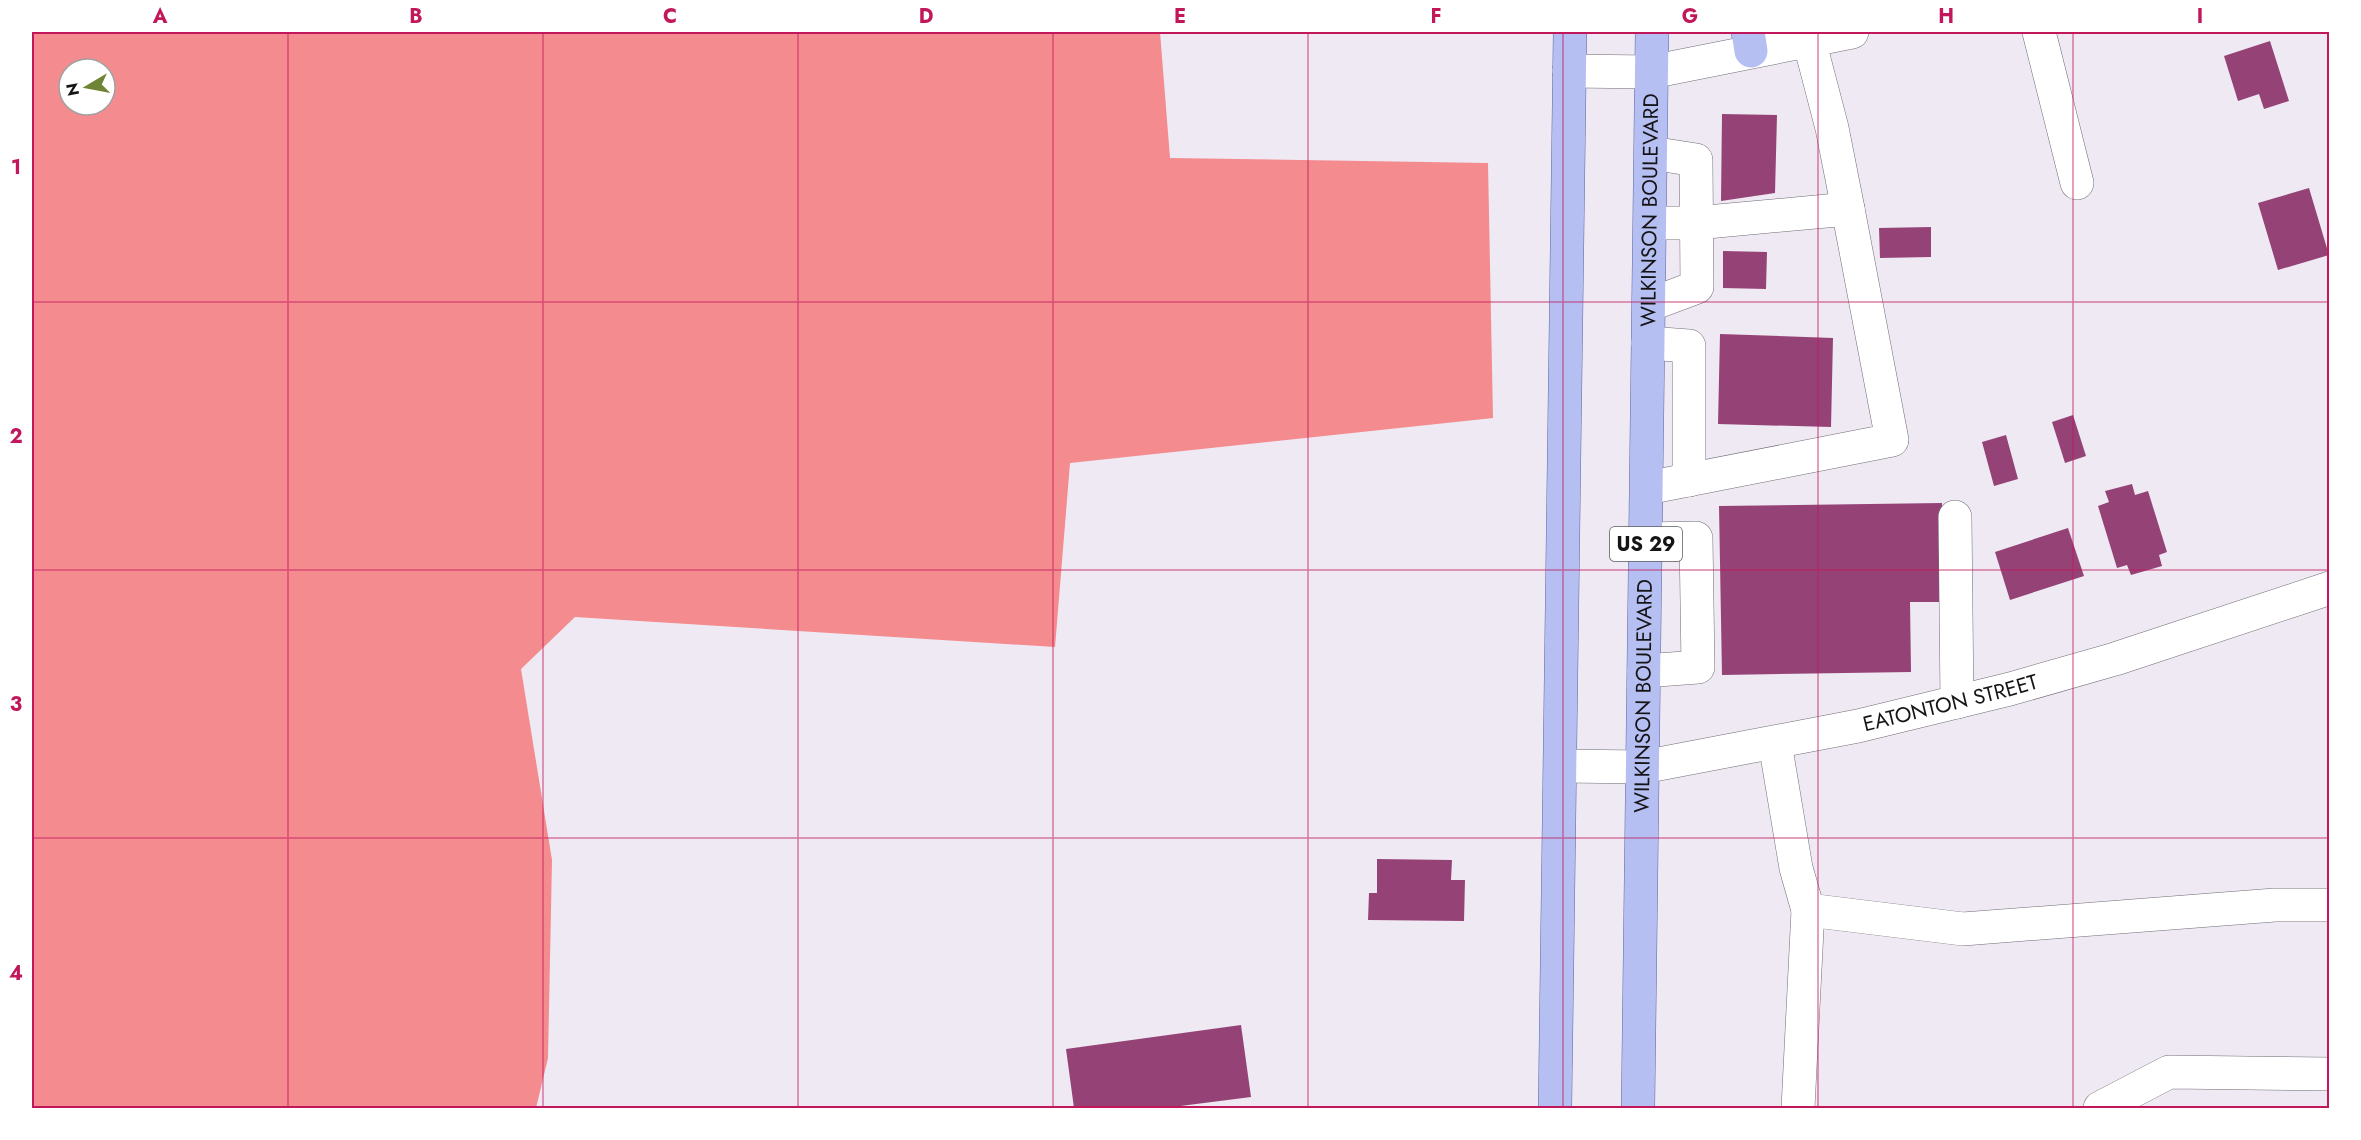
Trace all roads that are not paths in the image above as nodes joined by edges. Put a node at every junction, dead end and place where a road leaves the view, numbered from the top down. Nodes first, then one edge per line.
1 (1570, 32) edge
2 (1652, 32) edge
3 (1852, 32) edge
4 (2039, 32) edge
5 (1809, 40) junction
6 (1750, 41) edge
7 (1569, 71) junction
8 (1652, 72) junction
9 (1651, 153) junction
10 (2077, 183) dead end
11 (1848, 209) junction
12 (1650, 223) junction
13 (1696, 223) junction
14 (1649, 305) junction
15 (1648, 343) junction
16 (1689, 480) junction
17 (1647, 488) junction
18 (1955, 517) dead end
19 (1646, 539) junction
20 (2330, 588) edge
21 (1644, 671) junction
22 (1957, 702) junction
23 (1775, 743) junction
24 (1561, 766) junction
25 (1643, 767) junction
26 (2330, 905) edge
27 (1808, 910) junction
28 (2330, 1074) edge
29 (1556, 1108) edge
30 (1638, 1108) edge
31 (1798, 1108) edge
32 (2100, 1108) edge

1 - 7 main road
2 - 8 main road, WILKINSON BOULEVARD / US 29
3 - 5 street
4 - 10 street
5 - 6 street
5 - 11 street
6 - 8 street
7 - 8 street
7 - 24 main road
8 - 9 main road, WILKINSON BOULEVARD / US 29
9 - 12 main road, WILKINSON BOULEVARD / US 29
9 - 13 street
11 - 13 street
11 - 16 street
12 - 13 street
12 - 14 main road, WILKINSON BOULEVARD / US 29
13 - 14 street
14 - 15 main road, WILKINSON BOULEVARD / US 29
15 - 16 street
15 - 17 main road, WILKINSON BOULEVARD / US 29
16 - 17 street
17 - 19 main road, WILKINSON BOULEVARD / US 29
18 - 22 street
19 - 21 main road, WILKINSON BOULEVARD / US 29
19 - 21 street
20 - 22 street, EATONTON STREET
21 - 25 main road, WILKINSON BOULEVARD / US 29
22 - 23 street, EATONTON STREET
23 - 25 street, EATONTON STREET
23 - 27 street
24 - 25 street, EATONTON STREET
24 - 29 main road
25 - 30 main road, WILKINSON BOULEVARD / US 29
26 - 27 street
27 - 31 street
28 - 32 street

